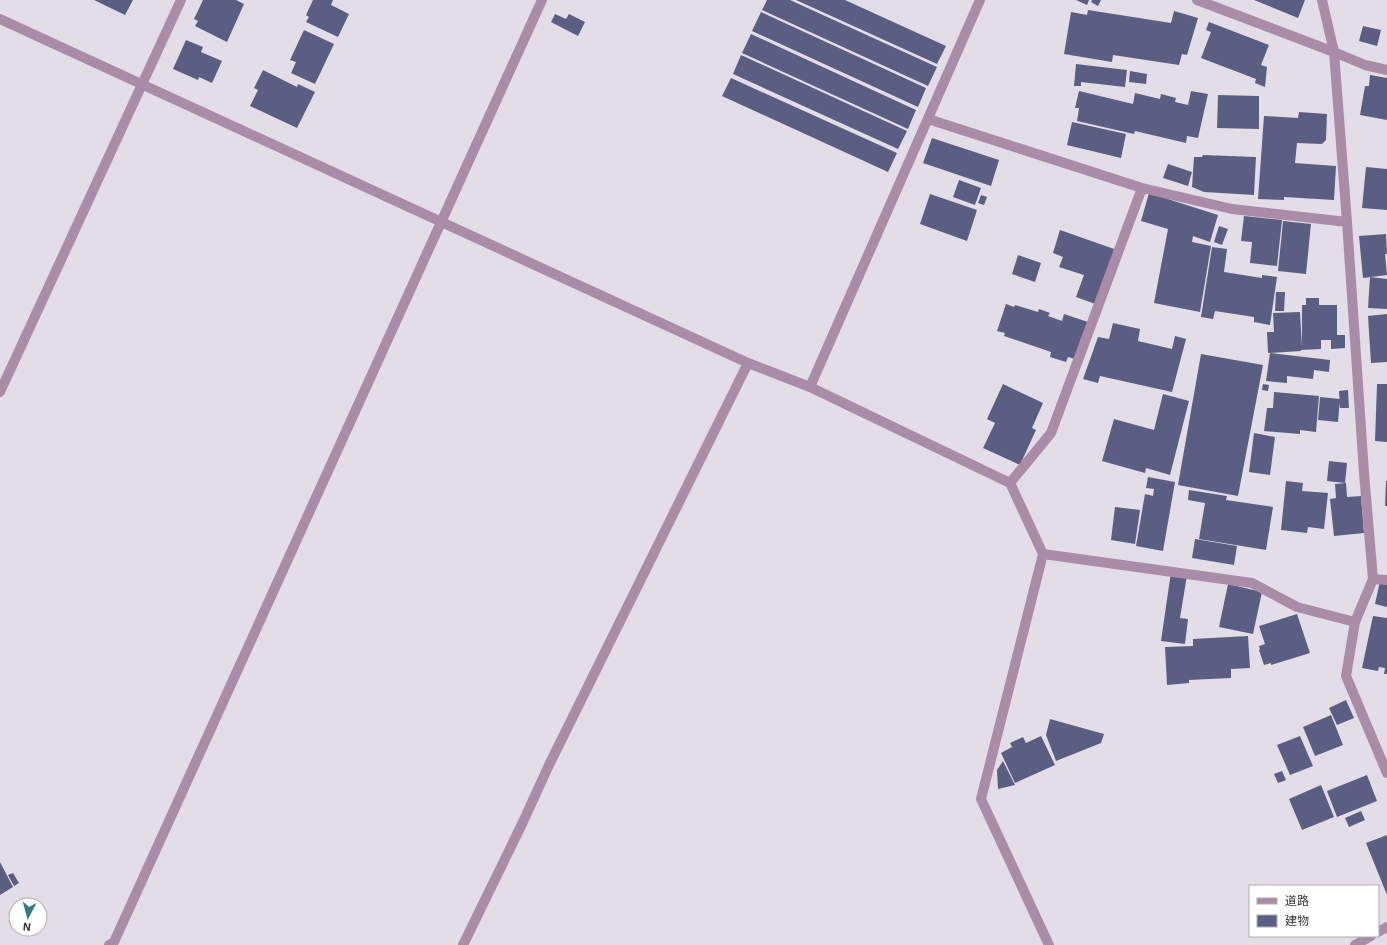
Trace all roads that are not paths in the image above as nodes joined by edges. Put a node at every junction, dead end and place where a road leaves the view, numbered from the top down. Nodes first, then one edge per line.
1 (181, 0) edge
2 (542, 0) edge
3 (980, 0) edge
4 (1197, 0) edge
5 (1322, 0) edge
6 (0, 19) edge
7 (1334, 52) junction
8 (1387, 70) edge
9 (143, 84) junction
10 (928, 119) junction
11 (1142, 188) junction
12 (1347, 222) junction
13 (441, 223) junction
14 (748, 363) junction
15 (810, 387) junction
16 (0, 392) edge
17 (1010, 483) junction
18 (1043, 554) junction
19 (1373, 579) junction
20 (1387, 580) edge
21 (1355, 622) junction
22 (1387, 773) edge
23 (1369, 937) edge
24 (109, 945) edge
25 (463, 945) edge
26 (1048, 945) edge
27 (1355, 945) edge

1 - 9 street
2 - 13 street
3 - 10 street
4 - 7 street
5 - 7 street
6 - 9 street
7 - 8 street
7 - 12 street
9 - 13 street
9 - 16 street
10 - 11 street
10 - 15 street
11 - 12 street
11 - 17 street
12 - 19 street
13 - 14 street
13 - 24 street
14 - 15 street
14 - 25 street
15 - 17 street
17 - 18 street
18 - 21 street
18 - 26 street
19 - 20 street
19 - 21 street
21 - 22 street
23 - 27 street

